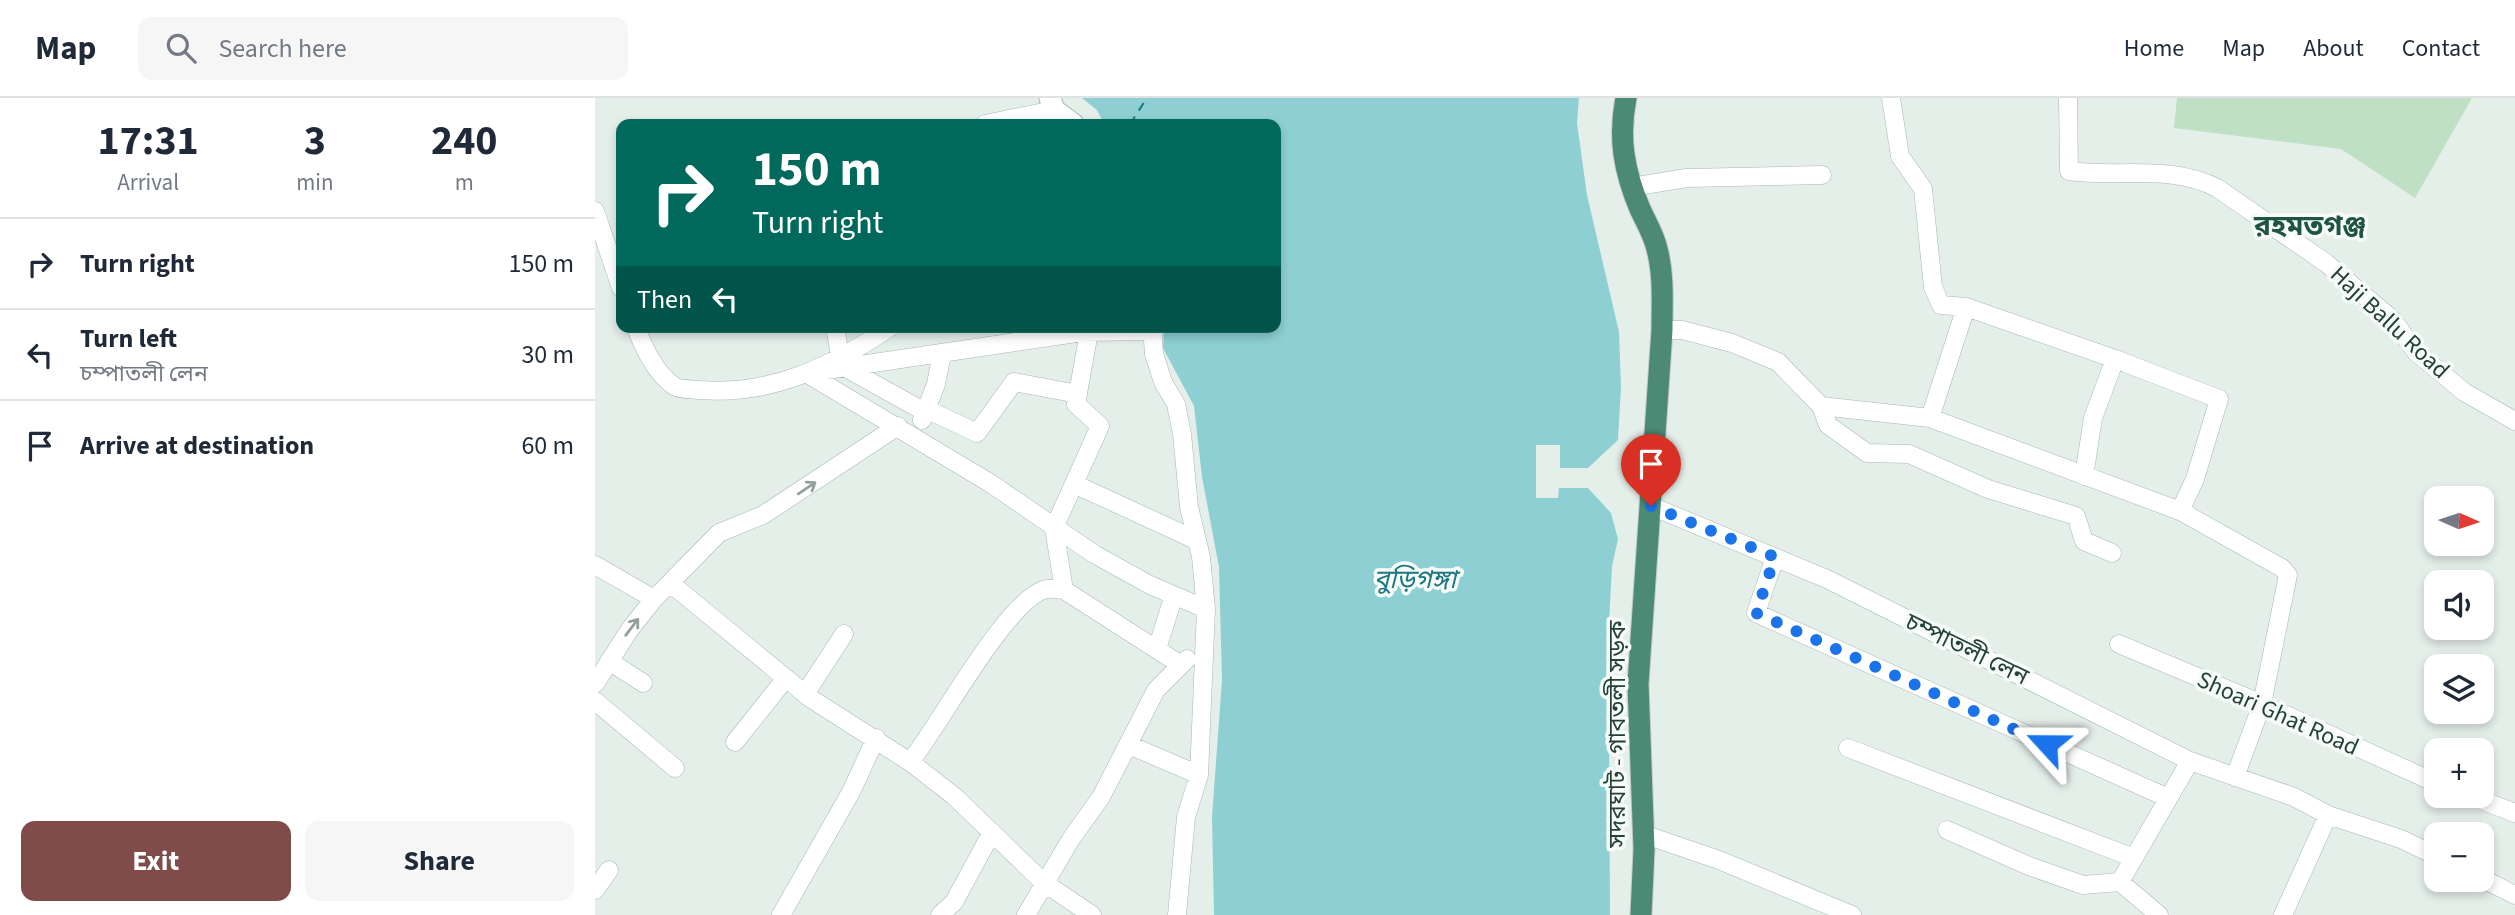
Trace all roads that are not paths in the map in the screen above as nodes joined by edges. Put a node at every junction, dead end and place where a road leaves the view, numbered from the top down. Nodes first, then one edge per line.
1 (1626, 98) edge
2 (1891, 98) edge
3 (2068, 98) edge
4 (1052, 104) edge
5 (1002, 119) edge
6 (1068, 119) edge
7 (1822, 175) dead end
8 (1631, 187) junction
9 (595, 211) edge
10 (616, 273) edge
11 (1966, 307) junction
12 (1662, 330) junction
13 (638, 333) edge
14 (836, 333) edge
15 (882, 333) edge
16 (1082, 333) edge
17 (1089, 333) edge
18 (1153, 333) edge
19 (942, 353) junction
20 (2115, 359) junction
21 (842, 361) junction
22 (806, 373) junction
23 (1077, 394) junction
24 (1821, 405) junction
25 (925, 410) junction
26 (1930, 418) junction
27 (2515, 421) edge
28 (898, 426) junction
29 (915, 436) junction
30 (2084, 476) junction
31 (1074, 484) junction
32 (1651, 506) junction
33 (2181, 510) junction
34 (1053, 528) junction
35 (1196, 540) junction
36 (2112, 553) dead end
37 (1775, 557) junction
38 (595, 565) edge
39 (670, 583) junction
40 (1064, 590) junction
41 (1174, 595) junction
42 (654, 599) junction
43 (1206, 609) junction
44 (845, 634) dead end
45 (1204, 641) junction
46 (2119, 644) dead end
47 (1157, 649) junction
48 (609, 661) junction
49 (1181, 665) junction
50 (786, 678) junction
51 (643, 683) dead end
52 (595, 684) edge
53 (805, 694) junction
54 (595, 701) edge
55 (2262, 704) junction
56 (876, 738) junction
57 (735, 742) dead end
58 (1129, 745) junction
59 (1848, 748) dead end
60 (2190, 761) junction
61 (910, 762) junction
62 (675, 768) dead end
63 (1199, 775) junction
64 (2235, 777) junction
65 (2424, 778) edge
66 (2168, 798) junction
67 (2494, 805) edge
68 (2515, 813) edge
69 (2328, 815) junction
70 (1947, 830) dead end
71 (992, 832) junction
72 (1643, 834) junction
73 (2424, 850) edge
74 (2134, 858) junction
75 (609, 870) dead end
76 (1043, 882) junction
77 (2120, 882) junction
78 (2494, 884) edge
79 (595, 890) edge
80 (2515, 895) edge
81 (781, 915) edge
82 (940, 915) edge
83 (1026, 915) edge
84 (1092, 915) edge
85 (1177, 915) edge
86 (1641, 915) edge
87 (1852, 915) edge
88 (2159, 915) edge
89 (2283, 915) edge

1 - 8 highway, সদরঘাট - গাবতলী সড়ক
2 - 11 street
3 - 27 street, Haji Ballu Road
4 - 5 street
4 - 6 street
7 - 8 street
8 - 12 highway, সদরঘাট - গাবতলী সড়ক
9 - 10 street
11 - 20 street
11 - 26 street
12 - 24 street
12 - 32 highway, সদরঘাট - গাবতলী সড়ক
13 - 22 street
14 - 21 street
15 - 21 street
16 - 19 street
17 - 23 street
18 - 35 street
19 - 21 street
19 - 25 street
20 - 30 street
20 - 33 street
21 - 22 street
21 - 25 street
22 - 28 street
23 - 25 street
23 - 31 street
24 - 26 street
24 - 36 street
25 - 29 street
26 - 30 street
28 - 29 street
39 -> 28 street
29 - 34 street
30 - 33 street
31 - 34 street
31 - 35 street
32 - 37 street, চম্পাতলী লেন
32 - 72 highway, সদরঘাট - গাবতলী সড়ক
33 - 55 street
34 - 40 street
34 - 41 street
35 - 43 street
37 - 60 street, চম্পাতলী লেন
37 - 66 street
38 - 42 street
39 - 42 street
39 - 50 street
40 - 47 street
40 - 61 street
41 - 43 street
41 - 47 street
48 -> 42 street
43 - 45 street
44 - 53 street
45 - 49 street
45 - 63 street
46 - 55 street, Shoari Ghat Road
47 - 49 street
48 - 51 street
48 - 52 street
49 - 58 street
50 - 53 street
50 - 57 street
53 - 56 street
54 - 62 street
55 - 64 street
55 - 65 street, Shoari Ghat Road
56 - 61 street
56 - 81 street
58 - 63 street
58 - 76 street
59 - 74 street
60 - 64 street, চম্পাতলী লেন
60 - 66 street
61 - 71 street
63 - 85 street
64 - 69 street, চম্পাতলী লেন
66 - 74 street
67 - 68 street
69 - 73 street, চম্পাতলী লেন
69 - 89 street
70 - 77 street
71 - 76 street
71 - 82 street
72 - 86 highway, সদরঘাট - গাবতলী সড়ক
72 - 87 street
74 - 77 street
75 - 79 street
76 - 83 street
76 - 84 street
77 - 88 street
78 - 80 street

